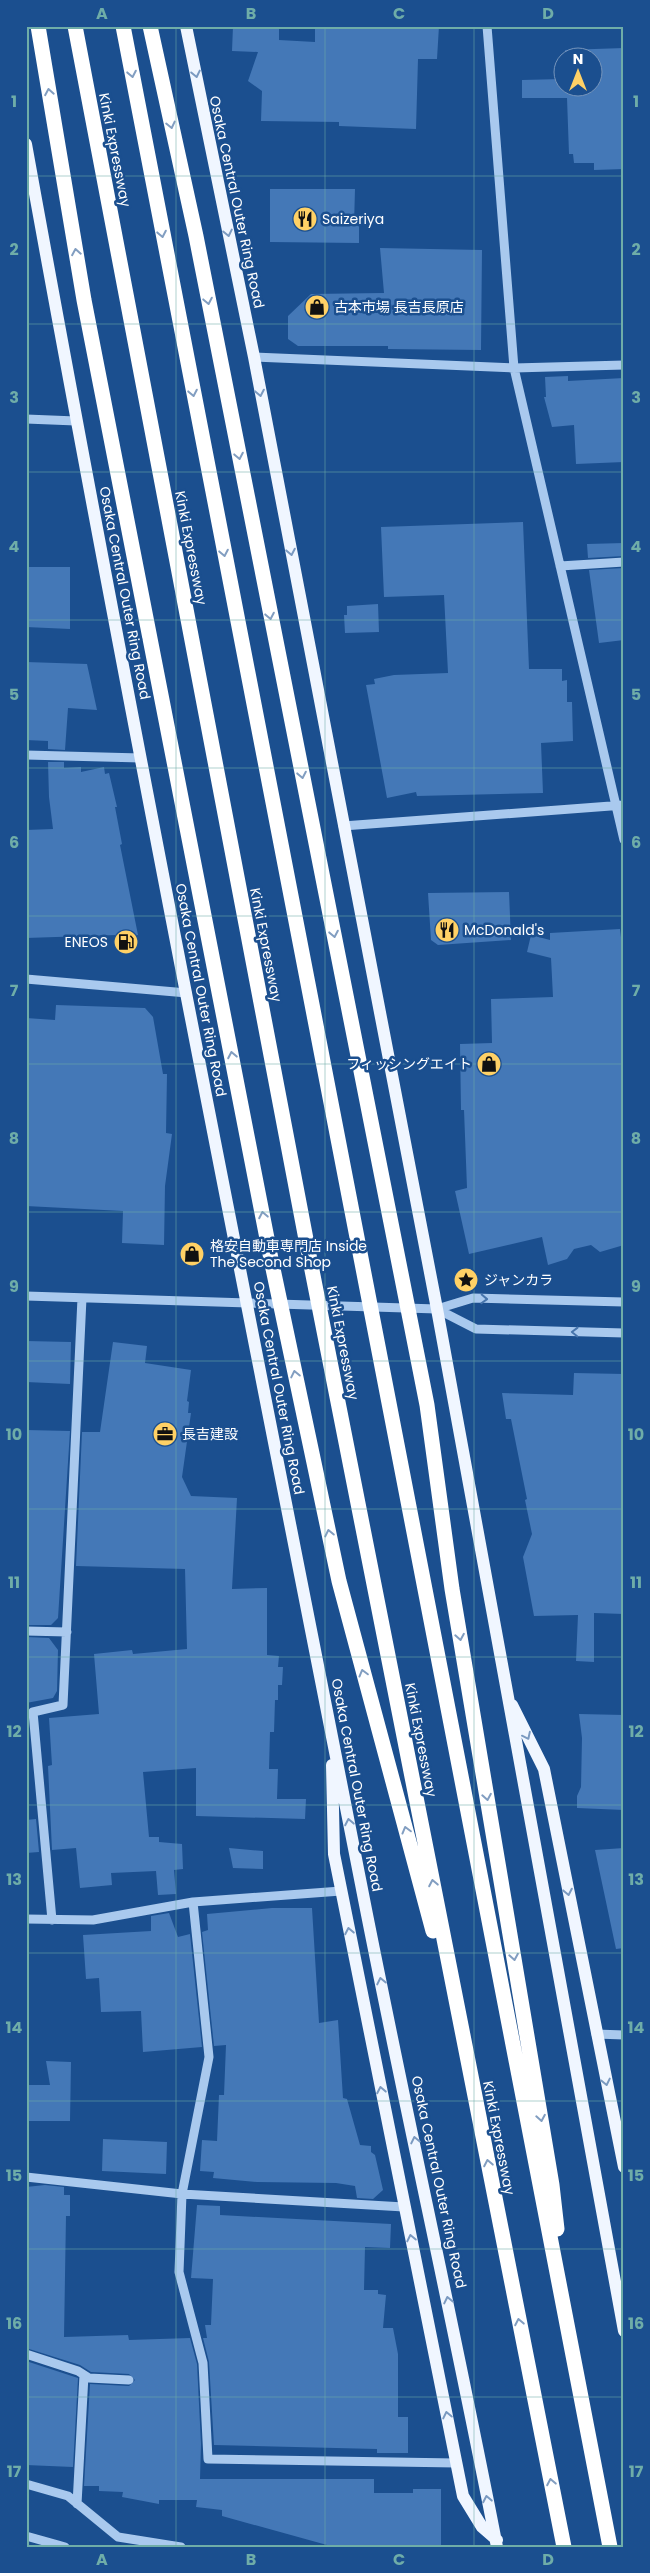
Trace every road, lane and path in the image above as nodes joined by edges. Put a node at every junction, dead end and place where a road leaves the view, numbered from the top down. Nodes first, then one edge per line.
1 (38, 26) edge
2 (75, 26) edge
3 (123, 26) edge
4 (150, 26) edge
5 (186, 26) edge
6 (487, 26) edge
7 (26, 144) edge
8 (254, 357) junction
9 (624, 365) edge
10 (514, 368) junction
11 (26, 419) edge
12 (76, 421) junction
13 (624, 562) edge
14 (560, 566) junction
15 (26, 755) edge
16 (141, 758) junction
17 (620, 806) edge
18 (343, 826) junction
19 (624, 840) edge
20 (26, 979) edge
21 (186, 993) junction
22 (26, 1296) edge
23 (82, 1298) junction
24 (624, 1302) edge
25 (246, 1303) junction
26 (437, 1308) junction
27 (624, 1333) edge
28 (26, 1632) edge
29 (67, 1632) junction
30 (506, 1692) junction
31 (331, 1728) junction
32 (341, 1891) junction
33 (193, 1902) junction
34 (26, 1919) edge
35 (52, 1920) junction
36 (596, 2034) junction
37 (624, 2035) edge
38 (468, 2063) junction
39 (624, 2167) edge
40 (26, 2177) edge
41 (182, 2194) junction
42 (404, 2206) junction
43 (623, 2328) edge
44 (571, 2347) junction
45 (26, 2354) edge
46 (84, 2375) junction
47 (129, 2380) dead end
48 (456, 2463) junction
49 (26, 2484) edge
50 (77, 2504) junction
51 (556, 2510) junction
52 (26, 2536) edge
53 (65, 2547) edge
54 (181, 2547) edge
55 (497, 2547) edge
56 (504, 2547) edge
57 (560, 2547) edge
58 (564, 2547) edge
59 (610, 2547) edge

38 -> 1 highway
38 -> 2 highway, Kinki Expressway
3 -> 44 highway
4 -> 44 highway
5 -> 8 main road, Osaka Central Outer Ring Road
6 - 10 street
7 - 12 main road, Osaka Central Outer Ring Road
8 - 10 street
8 -> 18 main road, Osaka Central Outer Ring Road
9 - 10 street
10 - 14 street
11 - 12 street
12 - 16 main road, Osaka Central Outer Ring Road
13 - 14 street
14 - 17 street
15 - 16 street
16 - 21 main road, Osaka Central Outer Ring Road
17 - 18 street
17 - 19 street
18 - 26 main road, Osaka Central Outer Ring Road
20 - 21 street
21 - 25 main road, Osaka Central Outer Ring Road
22 - 23 street
23 - 25 street
23 - 29 street
26 -> 24 street
25 - 26 street
25 - 31 main road, Osaka Central Outer Ring Road
27 -> 26 street
26 - 30 main road, Osaka Central Outer Ring Road
28 - 29 street
29 - 35 street
30 -> 36 main road
30 - 43 main road, Osaka Central Outer Ring Road
31 - 32 main road
55 -> 31 main road, Osaka Central Outer Ring Road
32 - 33 street
42 -> 32 main road
33 - 35 street
33 - 41 street
34 - 35 street
36 - 37 street
36 -> 39 main road
51 -> 38 highway, Kinki Expressway
40 - 41 street
41 - 42 street
41 - 48 street
48 -> 42 main road
44 - 59 highway
45 - 46 street
46 - 47 street
46 - 50 street
48 - 56 main road
49 - 50 street
50 - 54 street
51 - 57 highway
51 - 58 highway, Kinki Expressway
52 - 53 street

